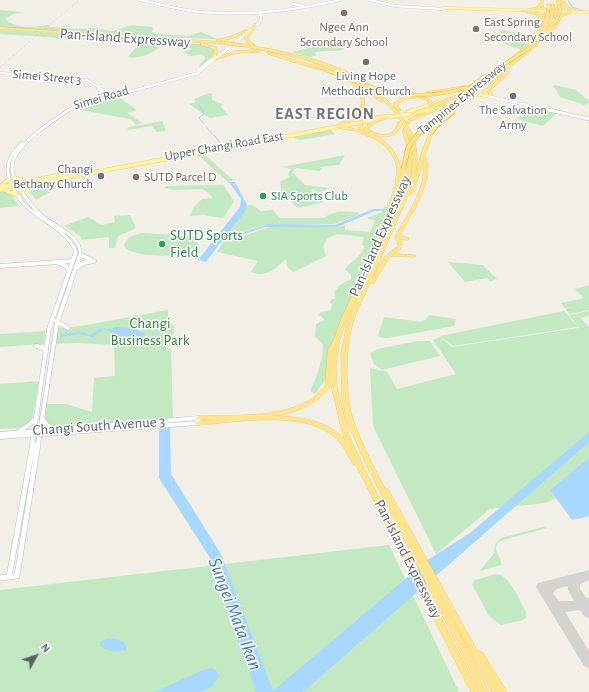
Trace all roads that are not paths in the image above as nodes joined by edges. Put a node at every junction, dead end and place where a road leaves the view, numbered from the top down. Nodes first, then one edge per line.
1 (140, 0) edge
2 (147, 0) edge
3 (335, 0) edge
4 (340, 0) edge
5 (370, 0) edge
6 (373, 0) edge
7 (552, 0) edge
8 (558, 0) edge
9 (562, 0) edge
10 (542, 1) edge
11 (548, 2) edge
12 (565, 4) junction
13 (309, 6) junction
14 (289, 8) junction
15 (443, 8) junction
16 (292, 9) junction
17 (524, 10) junction
18 (208, 11) junction
19 (552, 11) junction
20 (578, 11) junction
21 (217, 12) junction
22 (259, 12) junction
23 (572, 12) junction
24 (589, 12) edge
25 (559, 18) junction
26 (542, 20) junction
27 (256, 25) junction
28 (0, 29) edge
29 (247, 31) junction
30 (533, 38) junction
31 (147, 39) junction
32 (184, 39) junction
33 (541, 40) junction
34 (223, 43) junction
35 (232, 45) junction
36 (240, 46) junction
37 (251, 48) junction
38 (288, 53) junction
39 (292, 58) junction
40 (214, 59) junction
41 (301, 62) junction
42 (505, 63) junction
43 (513, 64) junction
44 (489, 73) junction
45 (0, 74) edge
46 (353, 76) junction
47 (351, 82) junction
48 (469, 88) junction
49 (488, 90) junction
50 (480, 94) junction
51 (490, 95) junction
52 (110, 96) junction
53 (375, 96) junction
54 (472, 97) junction
55 (89, 101) junction
56 (445, 106) junction
57 (432, 107) junction
58 (409, 113) joint
59 (388, 116) junction
60 (589, 118) edge
61 (363, 121) junction
62 (400, 122) junction
63 (408, 123) junction
64 (338, 126) junction
65 (364, 132) junction
66 (411, 133) junction
67 (248, 142) junction
68 (237, 143) junction
69 (242, 145) junction
70 (214, 147) junction
71 (218, 149) junction
72 (423, 155) junction
73 (132, 162) junction
74 (136, 164) junction
75 (13, 177) junction
76 (8, 180) junction
77 (30, 182) junction
78 (17, 185) junction
79 (0, 186) edge
80 (11, 186) junction
81 (397, 188) junction
82 (0, 190) edge
83 (21, 192) junction
84 (16, 195) junction
85 (402, 205) junction
86 (384, 230) junction
87 (397, 237) junction
88 (407, 239) dead end
89 (78, 254) junction
90 (388, 256) junction
91 (414, 256) dead end
92 (58, 262) junction
93 (75, 262) junction
94 (0, 267) edge
95 (75, 268) junction
96 (70, 271) junction
97 (360, 303) junction
98 (56, 321) junction
99 (68, 328) dead end
100 (336, 342) junction
101 (36, 346) dead end
102 (46, 352) junction
103 (40, 417) junction
104 (198, 421) junction
105 (59, 429) junction
106 (13, 432) junction
107 (37, 432) junction
108 (0, 434) edge
109 (0, 437) edge
110 (360, 468) junction
111 (9, 577) junction
112 (0, 578) edge
113 (433, 583) junction
114 (458, 623) junction
115 (475, 692) edge
116 (485, 692) edge
117 (496, 692) edge
118 (503, 692) edge

1 - 21 main road
2 - 18 main road
3 - 13 main road
4 - 13 main road
5 - 15 main road
6 - 15 main road
7 - 33 highway, Tampines Expressway, bridge
8 - 44 highway, bridge
9 - 12 highway
10 - 17 highway
10 - 19 highway
11 - 30 highway, Tampines Expressway, bridge
12 - 19 highway
12 - 20 highway
13 - 14 main road
13 - 14 main road
13 - 16 main road
13 - 16 main road
14 - 22 main road
15 - 17 main road
15 - 17 main road
16 - 22 main road
17 - 19 main road
17 - 26 highway
18 - 21 main road
18 - 22 main road
19 - 20 main road
19 - 23 main road
19 - 25 highway
19 - 26 highway
20 - 24 main road
21 - 22 main road
22 - 27 main road
22 - 29 main road
23 - 24 main road
23 - 25 highway
25 - 33 highway
26 - 30 highway
27 - 35 main road
27 - 38 highway
28 - 31 highway, Pan-Island Expressway
28 - 32 highway, Pan-Island Expressway
29 - 32 highway
29 - 35 main road
30 - 42 highway, Tampines Expressway
31 - 34 highway, Pan-Island Expressway
31 - 40 highway
32 - 34 highway, Pan-Island Expressway
33 - 43 highway, Tampines Expressway
34 - 36 highway, Pan-Island Expressway, bridge
35 - 40 main road, Simei Road
36 - 37 highway, Pan-Island Expressway
36 - 38 highway, Pan-Island Expressway
37 - 39 highway
37 - 53 highway, Pan-Island Expressway
38 - 46 highway, Pan-Island Expressway
39 - 41 highway
39 - 48 highway, bridge
40 - 41 highway
40 - 52 main road, Simei Road
41 - 47 highway
42 - 44 highway
42 - 81 highway, Tampines Expressway, bridge
43 - 49 highway
43 - 72 highway, Tampines Expressway, bridge
44 - 48 highway
45 - 52 main road, Simei Street 3
46 - 48 highway
46 - 66 highway, Pan-Island Expressway
47 - 53 highway
47 - 64 highway
48 - 50 main road
48 - 57 main road
48 - 57 highway, bridge
49 - 50 highway
49 - 51 highway
50 - 51 main road
50 - 51 main road
50 - 54 main road
51 - 60 main road
52 - 55 main road, Simei Road
53 - 62 highway, Pan-Island Expressway
54 - 56 main road
54 - 57 main road
55 - 75 main road, Simei Road
55 - 76 main road, Simei Road
56 - 57 main road
56 - 63 highway
57 - 58 highway
57 - 63 highway
58 - 59 main road, Upper Changi Road East, bridge
59 - 61 main road, Upper Changi Road East
59 - 62 highway
61 - 64 main road, Upper Changi Road East
61 - 65 highway
62 - 86 highway, Pan-Island Expressway
63 - 66 highway
64 - 65 highway
64 - 67 main road, Upper Changi Road East
65 - 81 highway
66 - 85 highway, Pan-Island Expressway
67 - 68 main road, Upper Changi Road East
67 - 69 main road, Upper Changi Road East
68 - 69 main road
68 - 70 main road, Upper Changi Road East
69 - 71 main road, Upper Changi Road East
70 - 71 main road
70 - 73 main road, Upper Changi Road East
71 - 74 main road, Upper Changi Road East
72 - 85 highway, Tampines Expressway
72 - 87 highway
73 - 74 main road
73 - 77 main road, Upper Changi Road East
74 - 77 main road, Upper Changi Road East
75 - 77 main road
75 - 78 main road, Simei Road
76 - 79 main road
76 - 80 main road, Simei Road
77 - 78 main road, Upper Changi Road East
77 - 83 main road
78 - 80 main road, Upper Changi Road East
78 - 83 main road, Simei Road
79 - 80 main road, Upper Changi Road East
80 - 82 main road, Upper Changi Road East
80 - 84 main road, Simei Road
81 - 86 highway, Tampines Expressway
82 - 84 main road
83 - 89 main road, Simei Road
84 - 89 main road, Simei Road
85 - 97 highway, Pan-Island Expressway
86 - 100 highway, Pan-Island Expressway
87 - 88 highway
87 - 90 highway
89 - 92 main road
89 - 93 main road
89 - 95 main road
90 - 91 highway
90 - 97 highway
92 - 93 main road
92 - 94 main road
92 - 96 main road
93 - 95 main road
93 - 96 main road
95 - 98 main road
96 - 102 main road
97 - 113 highway, Pan-Island Expressway
98 - 99 main road
98 - 103 main road
100 - 104 highway
100 - 110 highway, Pan-Island Expressway
101 - 102 main road
102 - 103 main road
103 - 105 main road
103 - 106 main road
103 - 107 main road
104 - 105 main road, Changi South Avenue 3
104 - 107 main road, Changi South Avenue 3
104 - 110 highway
105 - 107 main road, Changi South Avenue 3
106 - 107 main road, Changi South Avenue 3
106 - 108 main road, Changi South Avenue 3
107 - 109 main road, Changi South Avenue 3
107 - 111 main road
107 - 111 main road
110 - 115 highway, Pan-Island Expressway
111 - 112 main road
113 - 114 highway
113 - 116 highway
114 - 117 highway
114 - 118 highway

